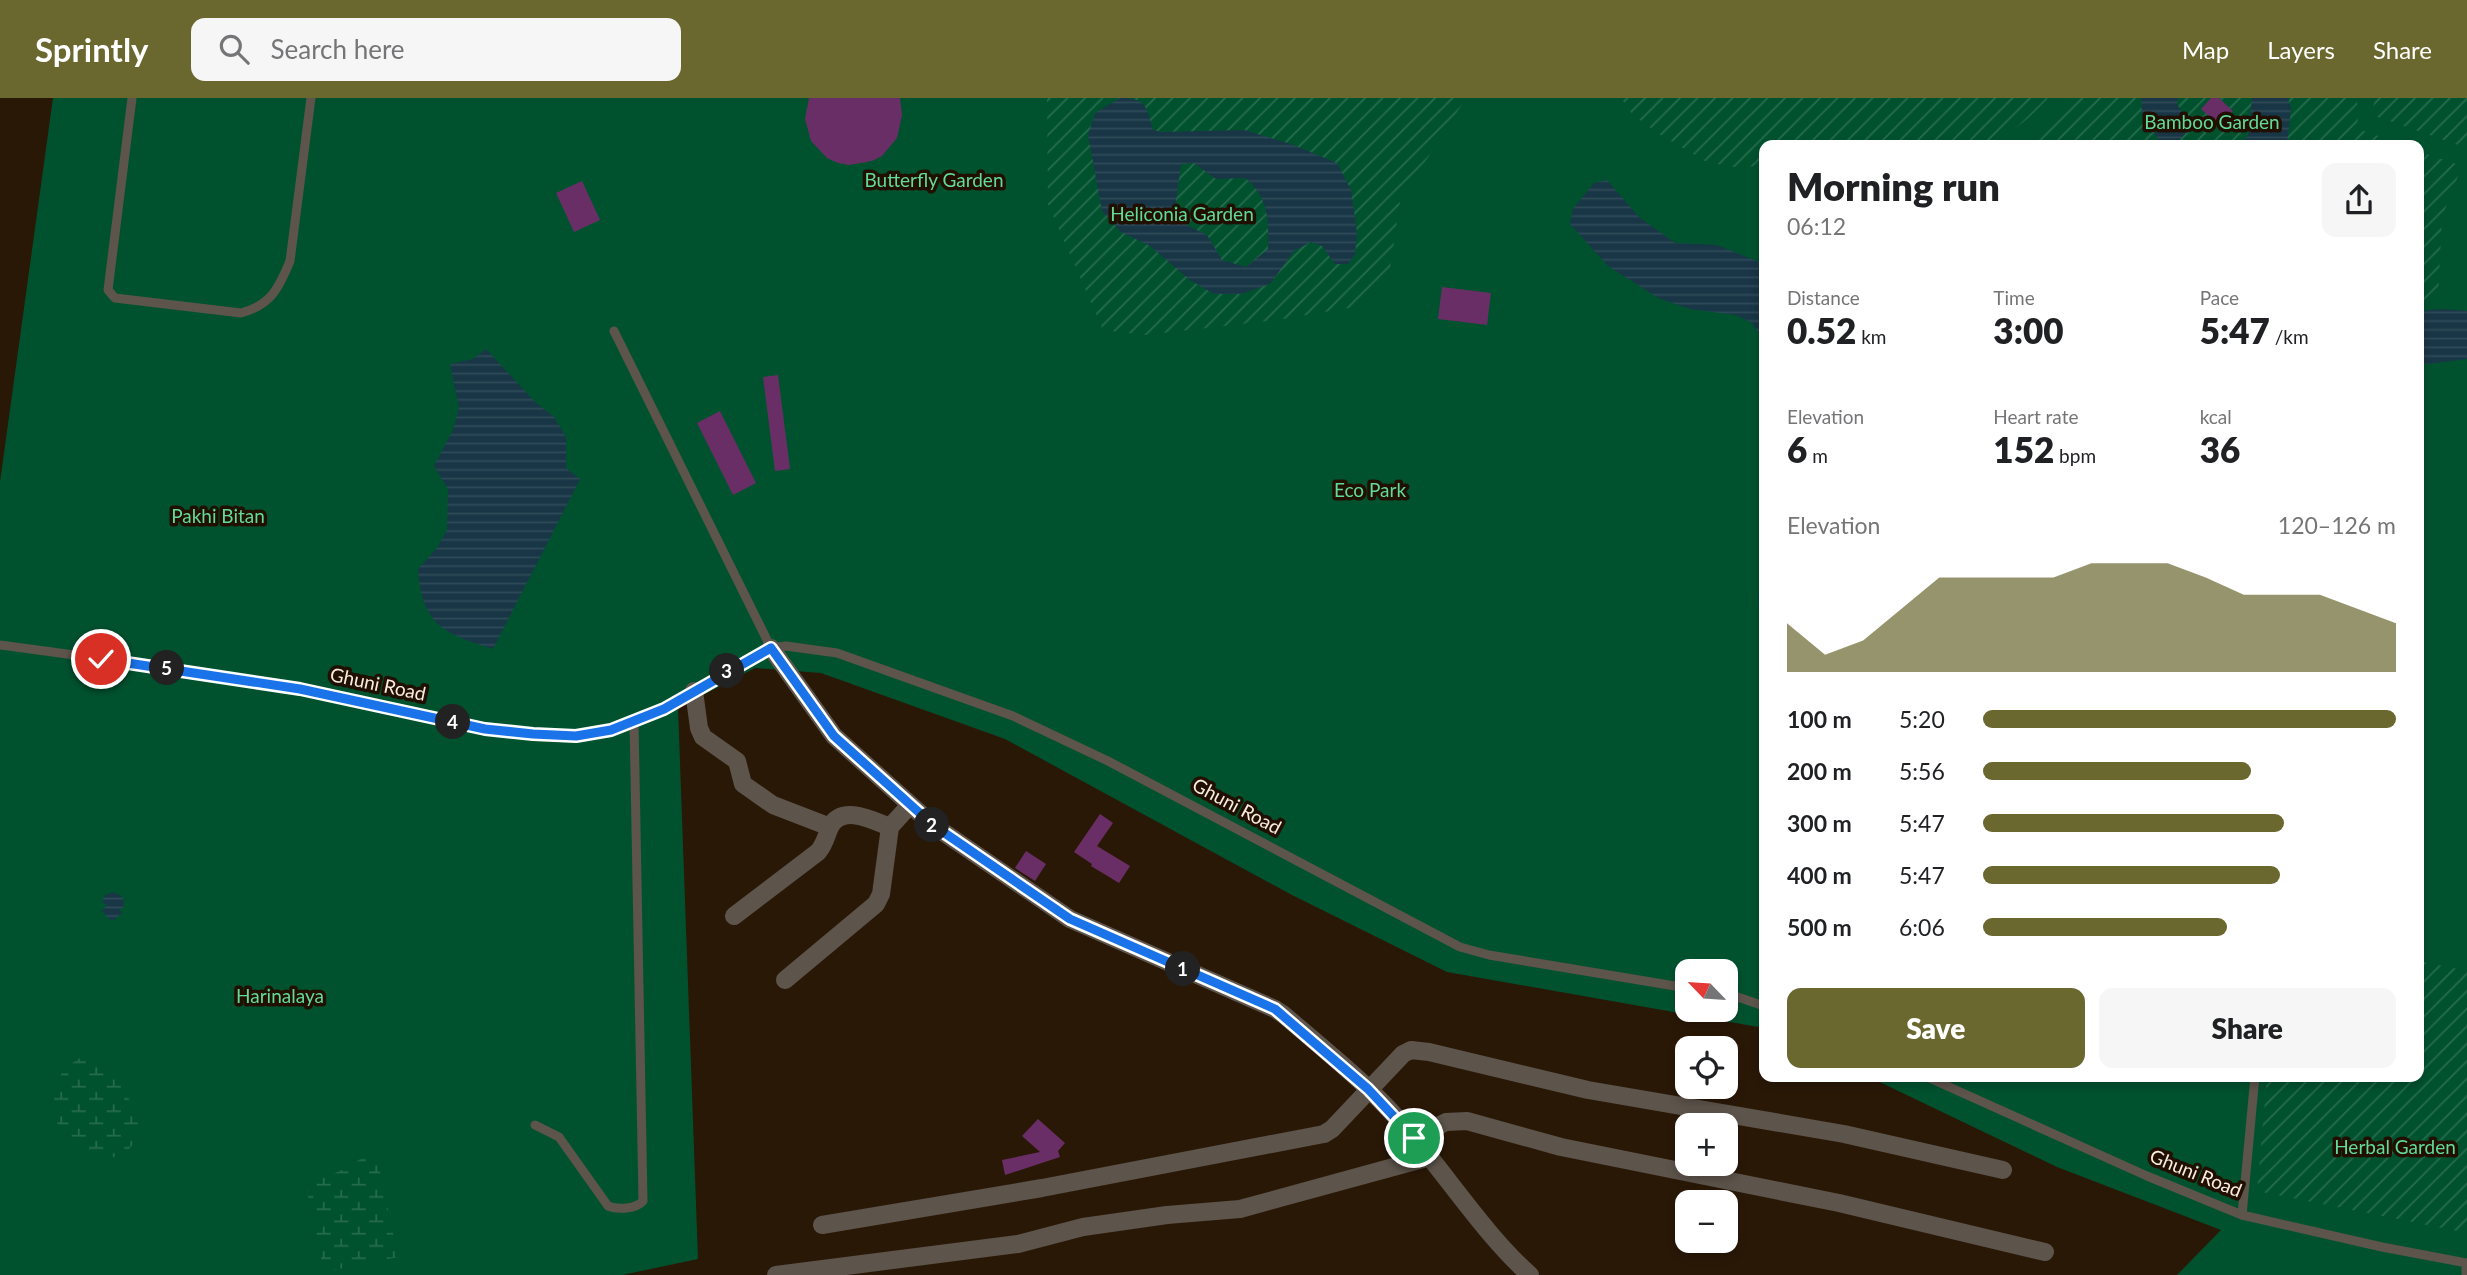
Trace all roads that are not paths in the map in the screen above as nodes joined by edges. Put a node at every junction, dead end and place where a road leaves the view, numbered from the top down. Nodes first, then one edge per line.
1 (132, 98) edge
2 (310, 98) edge
3 (614, 331) dead end
4 (0, 645) edge
5 (771, 648) junction
6 (694, 691) junction
7 (634, 721) junction
8 (910, 805) junction
9 (830, 827) junction
10 (890, 827) junction
11 (734, 916) dead end
12 (785, 979) dead end
13 (1675, 986) edge
14 (1738, 997) edge
15 (1759, 1004) edge
16 (1938, 1082) edge
17 (2254, 1082) edge
18 (1369, 1091) junction
19 (535, 1125) dead end
20 (1411, 1134) junction
21 (1430, 1157) junction
22 (2003, 1170) dead end
23 (2242, 1215) junction
24 (822, 1225) dead end
25 (2045, 1252) dead end
26 (2467, 1263) edge
27 (776, 1275) edge
28 (1530, 1275) edge
29 (2466, 1275) edge

1 - 2 lane
3 - 5 lane
4 - 7 lane, Ghuni Road
5 - 6 lane, Ghuni Road
5 - 8 street
5 - 13 lane, Ghuni Road
6 - 7 lane, Ghuni Road
6 - 9 street
7 - 19 lane
8 - 10 street
8 - 18 street
9 - 10 street
9 - 11 street
10 - 12 street
14 - 15 lane
16 - 23 lane, Ghuni Road
17 - 23 lane
18 - 20 street
18 - 22 street
18 - 24 street
20 - 21 street
20 - 25 street
21 - 27 street
21 - 28 street
23 - 26 lane, Ghuni Road
26 - 29 lane

